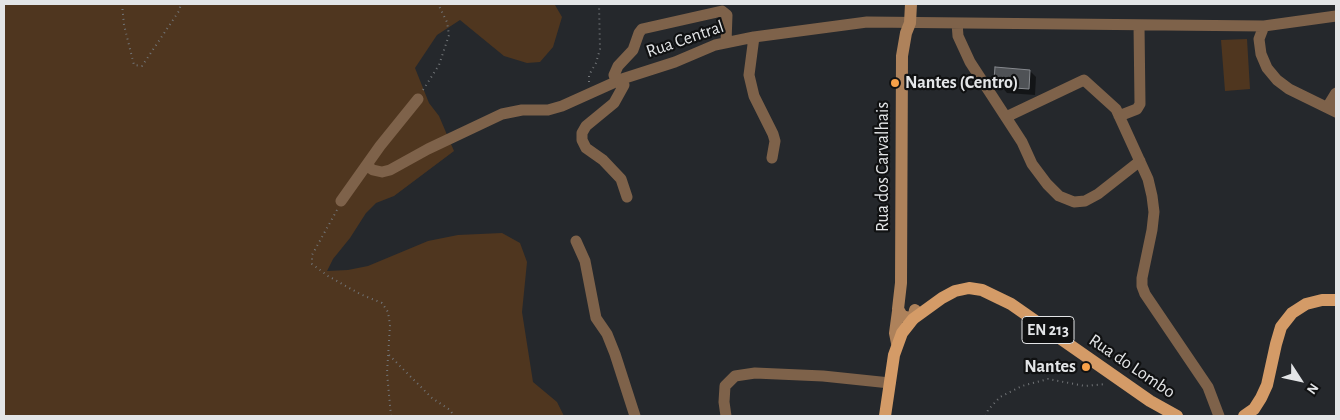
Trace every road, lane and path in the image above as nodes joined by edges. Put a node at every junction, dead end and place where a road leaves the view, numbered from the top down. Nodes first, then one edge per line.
1 (122, 4) edge
2 (181, 4) edge
3 (438, 4) edge
4 (599, 4) edge
5 (911, 4) edge
6 (1336, 16) edge
7 (910, 23) junction
8 (958, 23) junction
9 (1139, 25) junction
10 (1264, 26) junction
11 (754, 37) junction
12 (726, 42) junction
13 (619, 80) junction
14 (593, 92) junction
15 (1336, 93) edge
16 (418, 99) joint
17 (1332, 109) edge
18 (1119, 116) junction
19 (1006, 117) junction
20 (772, 158) dead end
21 (1140, 161) junction
22 (367, 166) junction
23 (627, 197) dead end
24 (341, 201) joint
25 (576, 242) dead end
26 (1336, 300) edge
27 (910, 310) junction
28 (388, 354) junction
29 (1123, 382) junction
30 (890, 383) junction
31 (391, 416) edge
32 (454, 416) edge
33 (634, 416) edge
34 (726, 416) edge
35 (885, 416) edge
36 (986, 416) edge
37 (1177, 416) edge
38 (1219, 416) edge
39 (1244, 416) edge

1 - 2 path
3 - 16 path
4 - 14 path
5 - 7 main road, Rua dos Carvalhais
6 - 10 street, Rua Central
7 - 8 street, Rua Central
7 - 11 street, Rua Central
7 - 27 main road, Rua dos Carvalhais
8 - 9 street, Rua Central
8 - 19 street
9 - 10 street, Rua Central
9 - 18 street
10 - 17 street
11 - 12 street, Rua Central
11 - 20 street
12 - 13 street, Rua Central
12 - 13 street
13 - 14 street, Rua Central
13 - 23 street
14 - 22 street, Rua Central
15 - 17 street
16 - 22 street
18 - 19 street
18 - 21 street
19 - 21 street
21 - 38 street
22 - 24 street
24 - 28 path
25 - 33 street
26 - 39 main road
27 - 29 main road, Rua do Lombo / EN 213
27 - 30 main road, EN 213
28 - 31 path
28 - 32 path
29 - 36 path
29 - 37 main road, Rua do Lombo / EN 213
30 - 34 street
30 - 35 main road, EN 213

